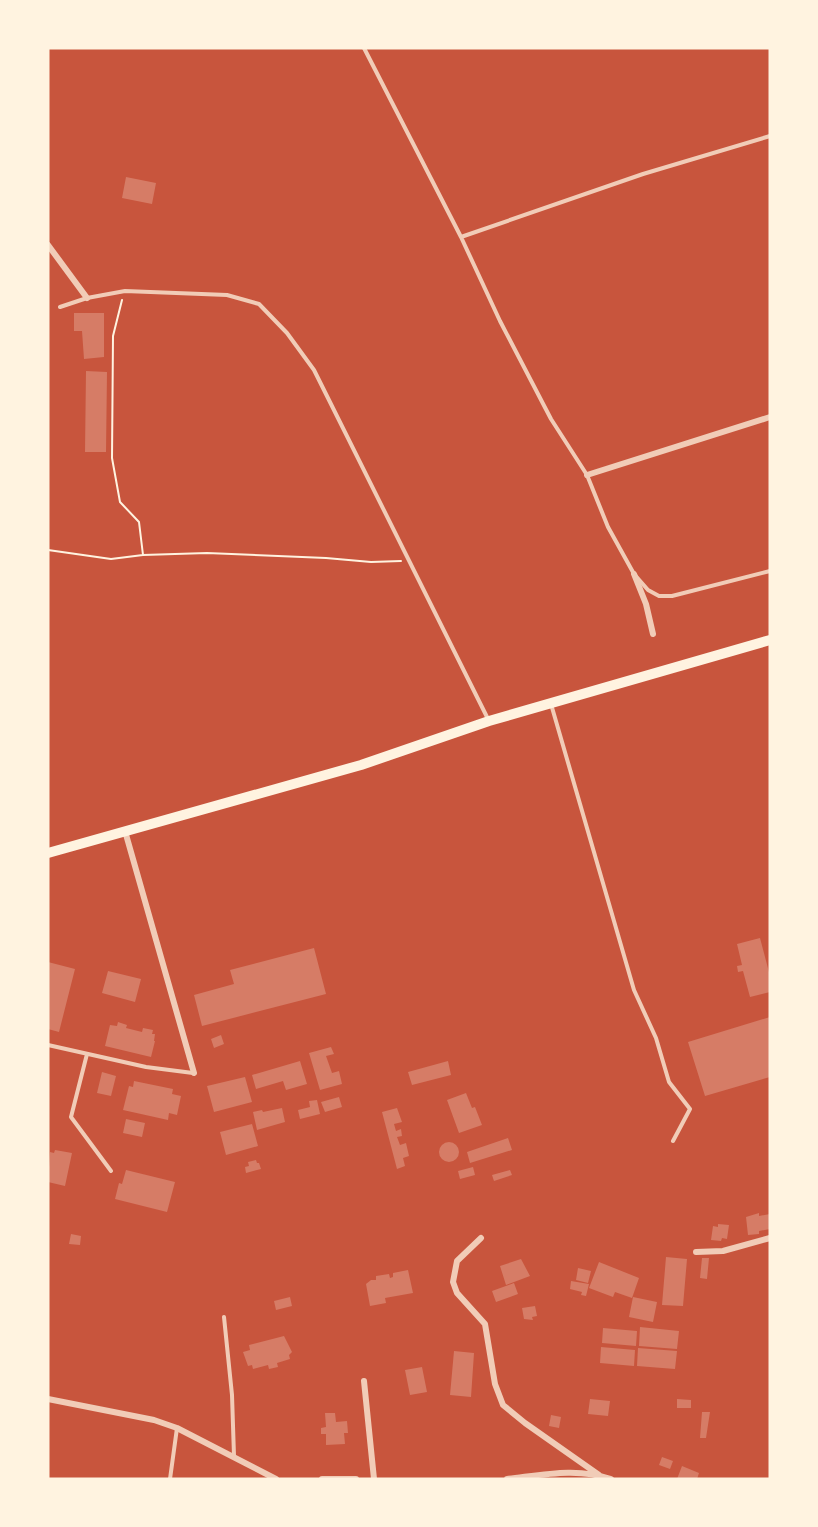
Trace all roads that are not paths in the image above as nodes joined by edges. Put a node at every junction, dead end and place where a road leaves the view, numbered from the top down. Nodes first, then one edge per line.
1 (364, 48) edge
2 (770, 136) edge
3 (461, 237) junction
4 (48, 245) edge
5 (87, 297) junction
6 (60, 307) dead end
7 (770, 417) edge
8 (587, 475) junction
9 (770, 571) edge
10 (634, 574) junction
11 (652, 634) dead end
12 (770, 639) edge
13 (550, 704) junction
14 (489, 722) junction
15 (125, 830) junction
16 (48, 853) edge
17 (48, 1045) edge
18 (87, 1054) junction
19 (194, 1073) joint
20 (673, 1141) dead end
21 (111, 1171) dead end
22 (481, 1238) dead end
23 (770, 1238) edge
24 (696, 1252) dead end
25 (224, 1317) dead end
26 (364, 1381) dead end
27 (48, 1399) edge
28 (177, 1428) junction
29 (234, 1457) junction
30 (599, 1475) junction
31 (271, 1478) edge
32 (170, 1479) edge
33 (322, 1479) edge
34 (356, 1479) edge
35 (374, 1479) edge
36 (507, 1479) edge
37 (611, 1479) edge

1 - 3 lane
2 - 3 lane
3 - 8 lane
4 - 5 street
5 - 6 lane
5 - 14 lane
7 - 8 street
8 - 10 lane
9 - 10 lane
10 - 11 street
12 - 13 main road
13 - 14 main road
13 - 20 lane
14 - 15 main road
15 - 16 main road
15 - 19 street
17 - 18 lane
18 - 19 lane
18 - 21 lane
22 - 30 street
23 - 24 street
25 - 29 lane
26 - 35 street
27 - 28 street
28 - 29 street
28 - 32 lane
29 - 31 street
30 - 36 street
30 - 37 street
33 - 34 street

